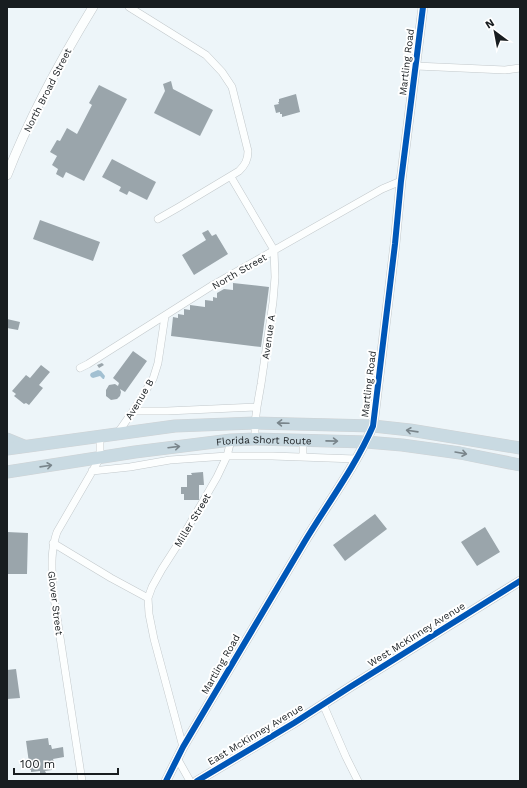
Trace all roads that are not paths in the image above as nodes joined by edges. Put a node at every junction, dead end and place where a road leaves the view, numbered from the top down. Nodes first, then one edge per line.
1 (93, 7) edge
2 (129, 7) edge
3 (423, 7) edge
4 (416, 66) junction
5 (520, 68) edge
6 (7, 175) edge
7 (231, 177) junction
8 (401, 181) junction
9 (158, 219) dead end
10 (274, 250) junction
11 (165, 316) junction
12 (80, 368) dead end
13 (257, 407) junction
14 (133, 411) junction
15 (255, 423) junction
16 (373, 426) junction
17 (117, 434) junction
18 (100, 436) junction
19 (7, 439) edge
20 (255, 439) junction
21 (230, 440) junction
22 (303, 440) junction
23 (366, 442) junction
24 (24, 446) junction
25 (520, 448) edge
26 (7, 449) edge
27 (227, 456) junction
28 (303, 457) junction
29 (100, 458) junction
30 (356, 459) junction
31 (520, 465) edge
32 (92, 471) junction
33 (7, 472) edge
34 (53, 543) junction
35 (520, 582) edge
36 (148, 598) junction
37 (323, 704) junction
38 (183, 747) junction
39 (177, 758) junction
40 (82, 781) edge
41 (166, 781) edge
42 (190, 781) edge
43 (196, 781) edge
44 (358, 781) edge

1 - 6 street, North Broad Street
2 - 7 street
3 - 4 street, Martling Road
4 - 5 street
4 - 8 street, Martling Road
7 - 9 street
7 - 10 street
8 - 10 street, North Street
8 - 16 street, Martling Road
10 - 11 street, North Street
10 - 13 street, Avenue A
11 - 12 street, North Street
11 - 14 street, Avenue B
13 - 14 street
13 - 15 street, Avenue A
14 - 17 street, Avenue B
16 -> 15 highway, Florida Short Route
15 - 17 highway, Florida Short Route
15 - 20 street, Avenue A
16 - 23 street, Martling Road
25 -> 16 highway, Florida Short Route
17 - 18 highway, Florida Short Route
18 - 24 highway, Florida Short Route
18 - 29 street
19 - 24 highway
20 - 21 highway, Florida Short Route
20 - 22 highway, Florida Short Route
21 - 27 street, Miller Street
29 -> 21 highway, Florida Short Route
22 -> 23 highway, Florida Short Route
22 - 28 street
23 - 30 street, Martling Road
23 -> 31 highway, Florida Short Route
24 - 26 highway, Florida Short Route
27 - 28 street
27 - 32 street
27 - 36 street, Miller Street
28 - 30 street
29 - 32 street, Glover Street
33 -> 29 highway, Florida Short Route
30 - 38 street, Martling Road
32 - 34 street, Glover Street
34 - 36 street
34 - 40 street, Glover Street
35 - 37 street, West McKinney Avenue
36 - 38 street, Miller Street
37 - 43 street, East McKinney Avenue
37 - 44 street
38 - 39 street, Martling Road
39 - 41 street, Martling Road
39 - 42 street

